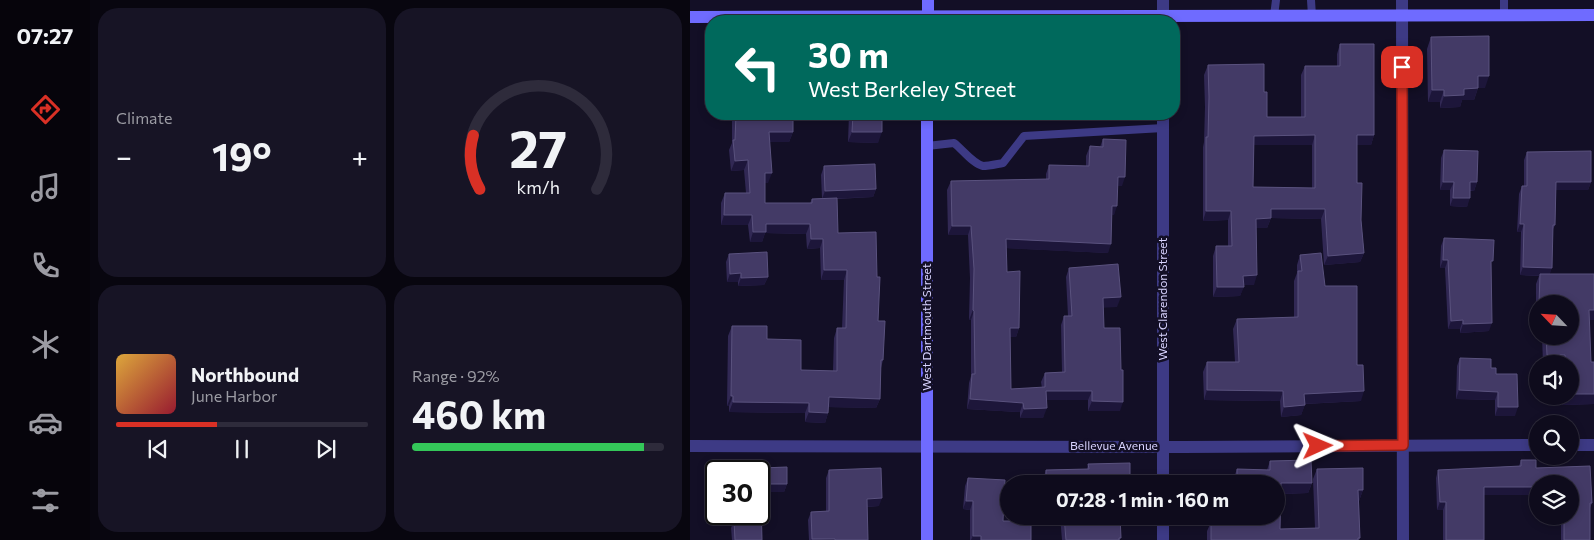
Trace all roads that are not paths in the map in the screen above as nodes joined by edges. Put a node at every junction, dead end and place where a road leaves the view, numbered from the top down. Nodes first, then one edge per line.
1 (928, 0) edge
2 (1163, 0) edge
3 (1276, 0) edge
4 (1311, 0) edge
5 (1402, 0) edge
6 (1504, 0) edge
7 (928, 15) edge
8 (1162, 15) edge
9 (1594, 15) edge
10 (1274, 16) junction
11 (1312, 16) junction
12 (1402, 16) junction
13 (1504, 16) junction
14 (690, 17) edge
15 (705, 18) edge
16 (1180, 19) edge
17 (927, 120) edge
18 (1163, 120) edge
19 (1163, 128) junction
20 (927, 146) junction
21 (1403, 445) junction
22 (1529, 445) edge
23 (1579, 445) edge
24 (1594, 445) edge
25 (690, 446) edge
26 (927, 446) junction
27 (1163, 447) junction
28 (1163, 475) edge
29 (1163, 525) edge
30 (927, 540) edge
31 (1163, 540) edge
32 (1402, 540) edge

1 - 7 street
2 - 8 street
3 - 10 lane
4 - 11 lane
5 - 12 street
6 - 13 lane
9 - 13 street
10 - 11 street
10 - 16 street
11 - 12 street
12 - 13 street
12 - 21 street
14 - 15 street
17 - 20 street, West Dartmouth Street
18 - 19 street, West Clarendon Street
19 - 20 lane
19 - 27 street, West Clarendon Street
20 - 26 street, West Dartmouth Street
21 - 22 street, Bellevue Avenue
21 - 27 street, Bellevue Avenue
21 - 32 street
23 - 24 street
25 - 26 street, Bellevue Avenue
26 - 27 street, Bellevue Avenue
26 - 30 street, West Dartmouth Street
27 - 28 street, West Clarendon Street
29 - 31 street

